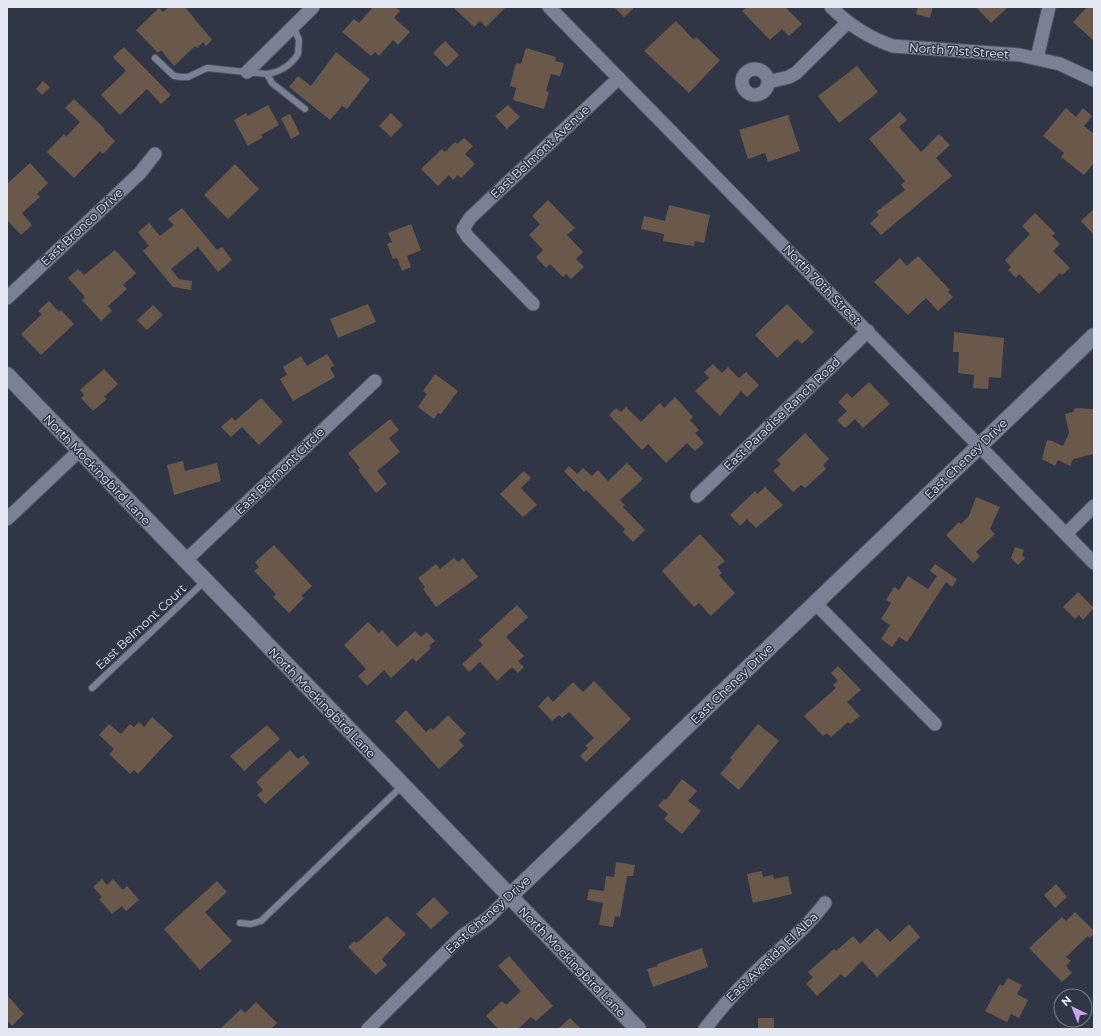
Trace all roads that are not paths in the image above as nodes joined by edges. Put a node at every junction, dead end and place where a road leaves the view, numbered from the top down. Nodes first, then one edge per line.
1 (312, 7) edge
2 (549, 7) edge
3 (831, 7) edge
4 (1049, 7) edge
5 (847, 23) junction
6 (294, 26) junction
7 (155, 58) dead end
8 (1037, 58) junction
9 (247, 72) junction
10 (267, 74) junction
11 (619, 78) junction
12 (1094, 80) edge
13 (768, 82) dead end
14 (305, 109) dead end
15 (155, 154) dead end
16 (7, 298) edge
17 (533, 304) dead end
18 (868, 331) junction
19 (1094, 336) edge
20 (7, 375) edge
21 (375, 381) dead end
22 (980, 446) junction
23 (79, 451) junction
24 (697, 496) dead end
25 (1094, 506) edge
26 (7, 519) edge
27 (1066, 534) junction
28 (185, 561) junction
29 (1094, 564) edge
30 (205, 581) junction
31 (816, 604) junction
32 (92, 688) dead end
33 (935, 724) dead end
34 (402, 786) junction
35 (509, 897) junction
36 (825, 903) dead end
37 (240, 923) dead end
38 (368, 1029) edge
39 (638, 1029) edge
40 (705, 1029) edge

1 - 6 street
2 - 11 street, North 70th Street
3 - 5 street, North 71st Street
4 - 8 street
5 - 8 street, North 71st Street
5 - 13 street
6 - 9 street
6 - 10 lane
7 - 9 lane
8 - 12 street, North 71st Street
9 - 10 lane
10 - 14 lane
11 - 17 street, East Belmont Avenue
11 - 18 street, North 70th Street
15 - 16 street, East Bronco Drive
18 - 22 street, North 70th Street
18 - 24 street, East Paradise Ranch Road
19 - 22 street, East Cheney Drive
20 - 23 street, North Mockingbird Lane
21 - 28 street, East Belmont Circle
22 - 27 street, North 70th Street
22 - 31 street, East Cheney Drive
23 - 26 street
23 - 28 street, North Mockingbird Lane
25 - 27 street
27 - 29 street, North 70th Street
28 - 30 street, North Mockingbird Lane
30 - 32 lane, East Belmont Court
30 - 34 street, North Mockingbird Lane
31 - 33 street
31 - 35 street, East Cheney Drive
34 - 35 street, North Mockingbird Lane
34 - 37 lane
35 - 38 street, East Cheney Drive
35 - 39 street, North Mockingbird Lane
36 - 40 street, East Avenida El Alba

